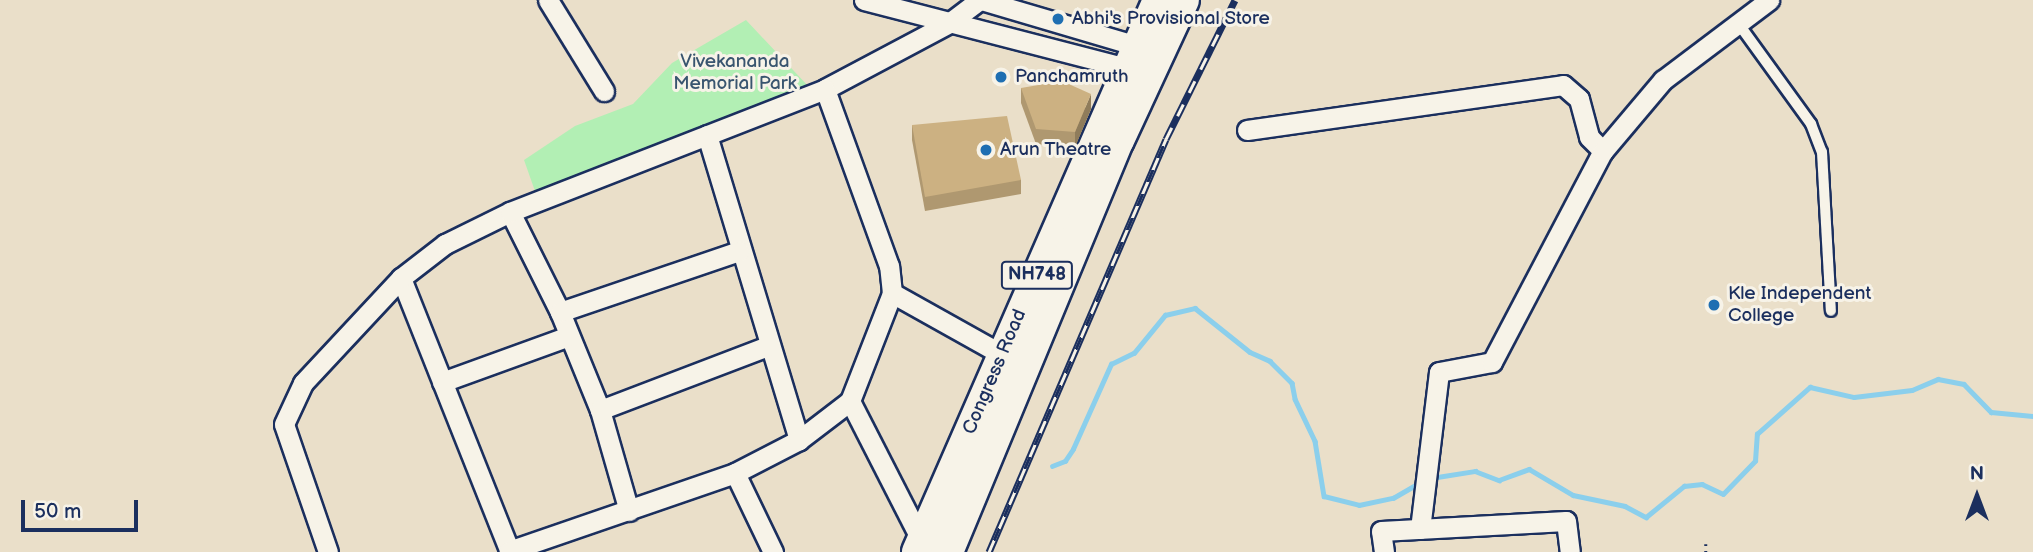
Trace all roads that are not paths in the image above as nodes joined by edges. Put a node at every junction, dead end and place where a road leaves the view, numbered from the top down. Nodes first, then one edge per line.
1 (548, 0) edge
2 (864, 0) edge
3 (980, 0) edge
4 (1159, 0) edge
5 (1183, 0) edge
6 (1769, 0) edge
7 (1737, 20) junction
8 (949, 23) junction
9 (1143, 60) junction
10 (825, 89) junction
11 (604, 91) dead end
12 (1247, 130) dead end
13 (707, 135) junction
14 (1603, 151) junction
15 (510, 212) junction
16 (739, 251) junction
17 (401, 278) junction
18 (892, 293) junction
19 (1831, 311) dead end
20 (559, 312) junction
21 (569, 336) junction
22 (768, 346) junction
23 (1003, 355) junction
24 (442, 382) junction
25 (850, 401) junction
26 (600, 410) junction
27 (799, 440) junction
28 (735, 473) junction
29 (629, 511) junction
30 (1420, 529) junction
31 (929, 549) edge
32 (328, 552) edge
33 (510, 552) edge
34 (773, 552) edge
35 (1384, 552) edge
36 (1570, 552) edge

1 - 11 street
2 - 8 street
3 - 8 street
3 - 9 street
4 - 9 highway, Congress Road / NH748
5 - 9 highway, Congress Road / NH748
6 - 7 street
7 - 14 street
7 - 19 lane
8 - 9 street
8 - 10 street
9 - 23 highway, Congress Road / NH748
9 - 31 highway, Congress Road / NH748
10 - 13 street
10 - 18 street
12 - 14 street
13 - 15 street
13 - 16 street
14 - 30 street
15 - 17 street
15 - 20 street
16 - 20 street
16 - 22 street
17 - 24 street
17 - 32 street
18 - 23 street
18 - 25 street
20 - 21 street
21 - 24 street
21 - 26 street
22 - 26 street
22 - 27 street
23 - 31 highway, Congress Road / NH748
24 - 33 street
25 - 27 street
25 - 31 street
26 - 29 street
27 - 28 street
28 - 29 street
28 - 34 street
29 - 33 street
30 - 35 street
30 - 36 street

